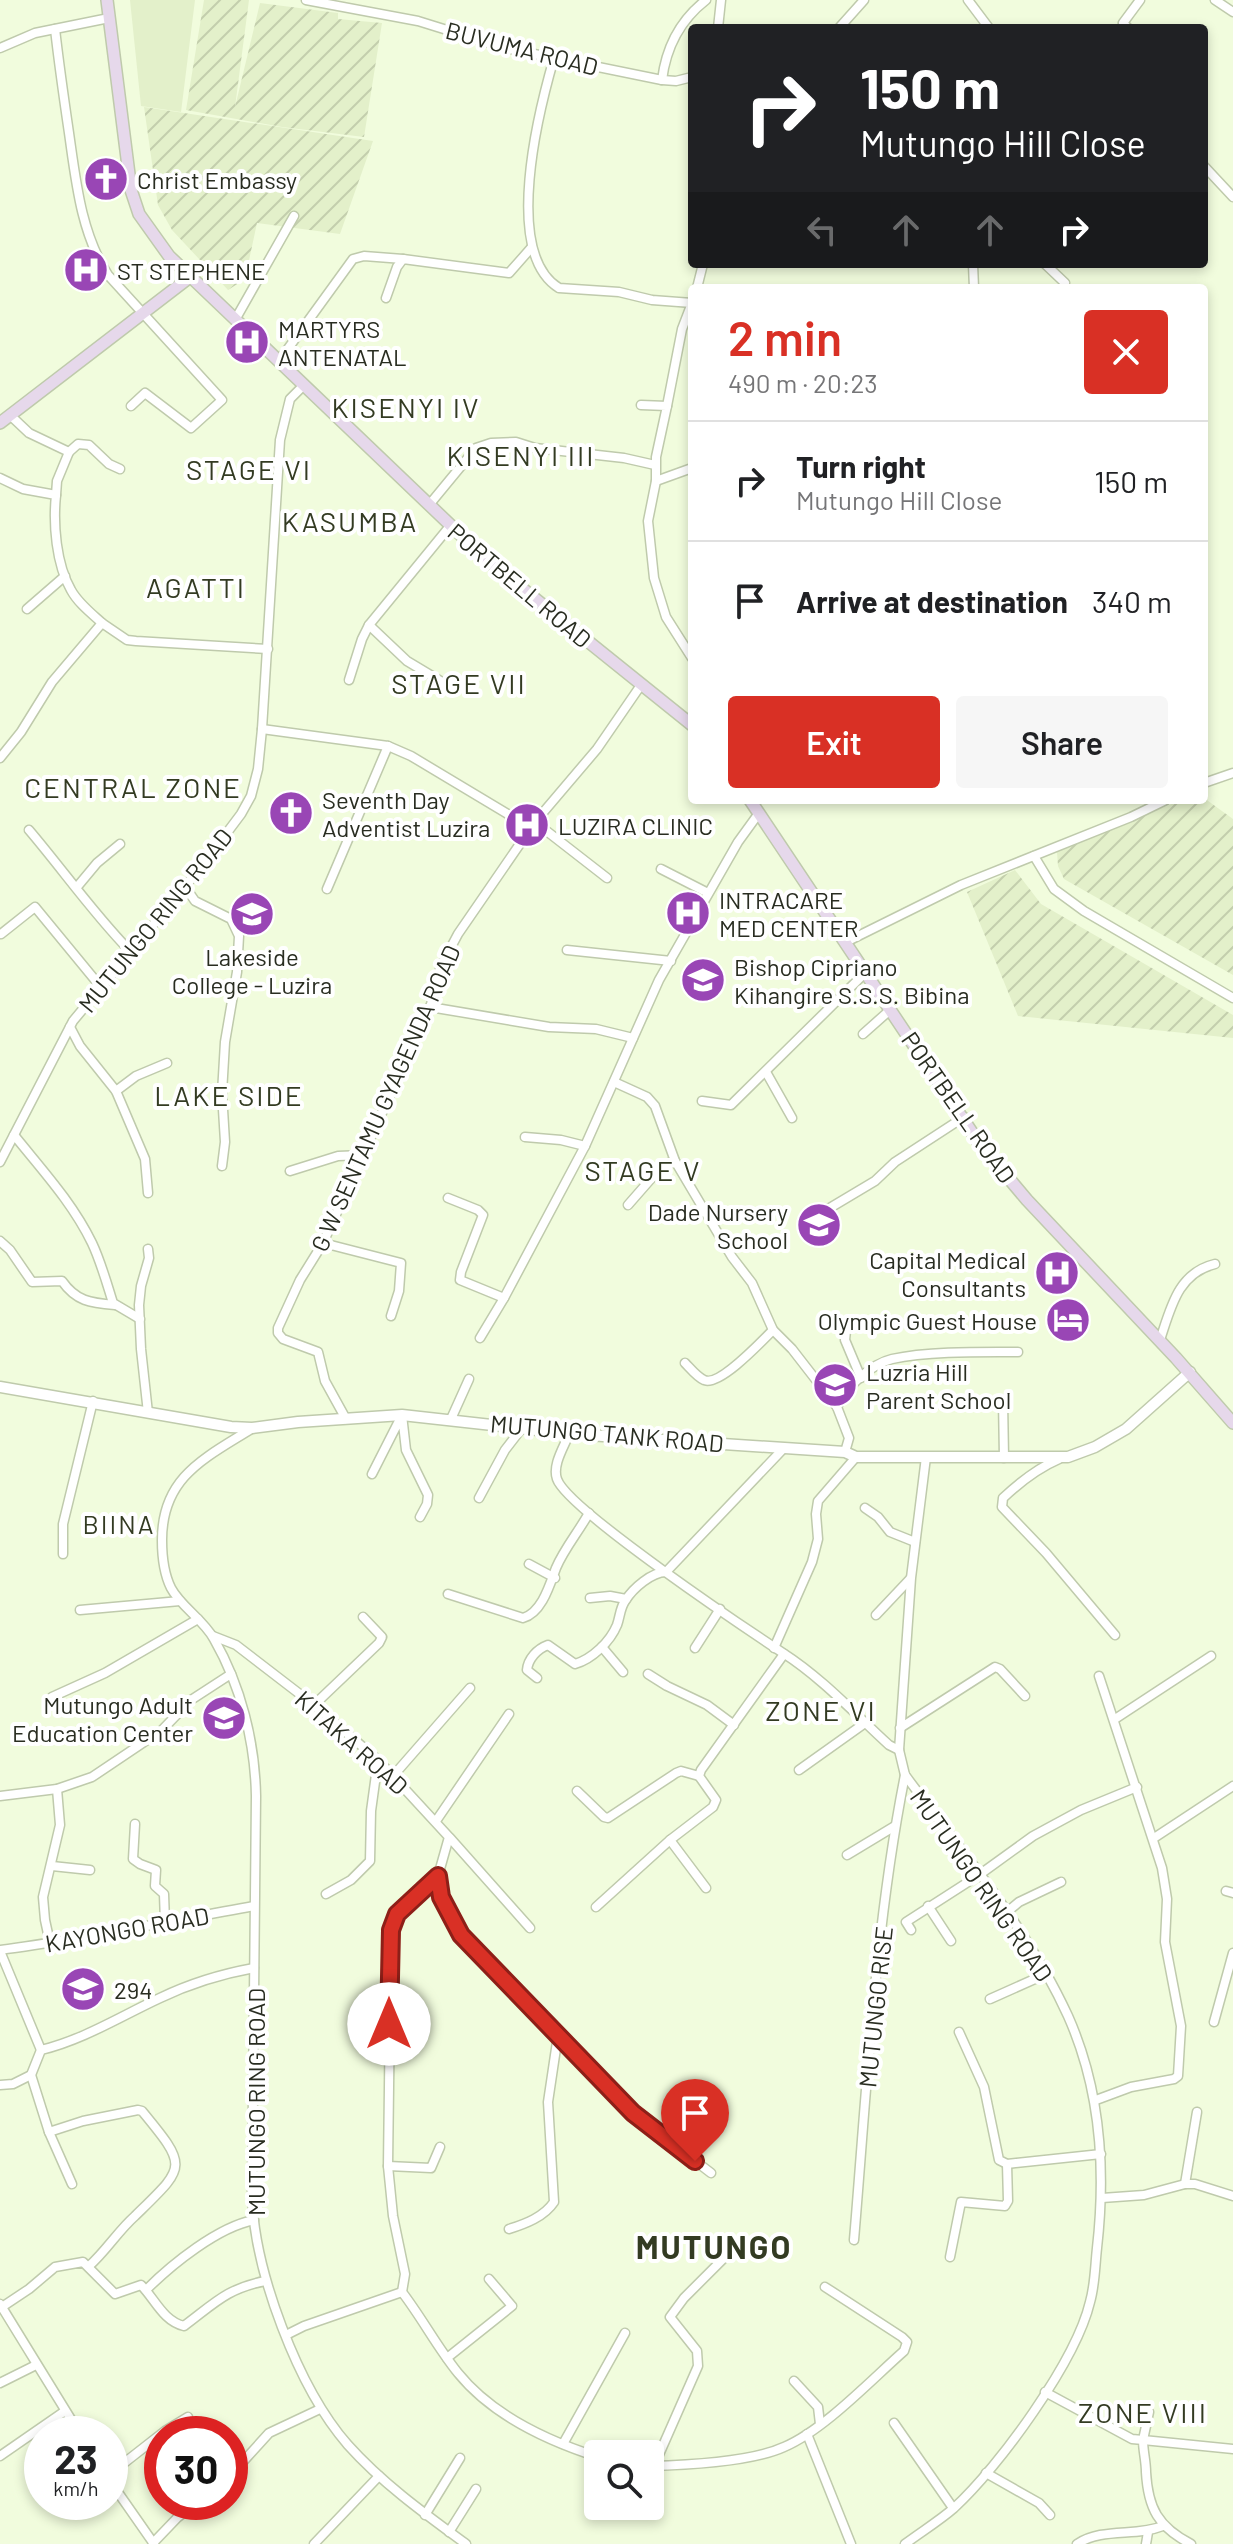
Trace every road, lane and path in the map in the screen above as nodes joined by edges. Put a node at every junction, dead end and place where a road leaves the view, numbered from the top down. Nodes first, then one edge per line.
1 (107, 0) edge
2 (306, 0) edge
3 (706, 0) edge
4 (721, 0) edge
5 (864, 0) edge
6 (968, 0) edge
7 (1140, 0) edge
8 (1215, 0) edge
9 (1233, 12) edge
10 (109, 18) junction
11 (718, 24) edge
12 (843, 24) edge
13 (986, 24) edge
14 (1124, 24) edge
15 (55, 29) junction
16 (0, 48) edge
17 (554, 58) junction
18 (688, 78) edge
19 (662, 80) junction
20 (1208, 170) edge
21 (1233, 197) edge
22 (294, 216) dead end
23 (532, 247) junction
24 (403, 259) junction
25 (1049, 268) edge
26 (190, 277) junction
27 (1065, 283) dead end
28 (386, 298) dead end
29 (688, 303) edge
30 (688, 313) edge
31 (143, 314) junction
32 (235, 320) junction
33 (279, 361) junction
34 (304, 385) junction
35 (641, 405) dead end
36 (131, 406) dead end
37 (667, 406) junction
38 (11, 416) junction
39 (0, 423) edge
40 (69, 452) junction
41 (655, 465) junction
42 (120, 469) dead end
43 (688, 469) edge
44 (0, 478) edge
45 (656, 481) junction
46 (56, 495) junction
47 (429, 505) junction
48 (450, 526) junction
49 (65, 576) junction
50 (27, 609) dead end
51 (102, 623) junction
52 (369, 625) junction
53 (268, 649) junction
54 (688, 652) edge
55 (349, 680) dead end
56 (447, 685) dead end
57 (641, 685) junction
58 (688, 722) edge
59 (262, 729) junction
60 (388, 746) junction
61 (2, 752) edge
62 (1233, 773) edge
63 (1208, 782) edge
64 (753, 804) edge
65 (1157, 804) edge
66 (759, 813) junction
67 (533, 825) junction
68 (29, 830) dead end
69 (120, 844) dead end
70 (1034, 856) junction
71 (661, 869) dead end
72 (607, 878) dead end
73 (184, 885) junction
74 (77, 887) junction
75 (327, 889) dead end
76 (708, 893) junction
77 (1, 934) edge
78 (846, 942) junction
79 (129, 950) junction
80 (567, 950) dead end
81 (671, 961) junction
82 (866, 972) junction
83 (100, 986) junction
84 (1233, 998) edge
85 (430, 1007) junction
86 (890, 1010) junction
87 (70, 1027) junction
88 (863, 1034) dead end
89 (633, 1038) junction
90 (167, 1063) dead end
91 (766, 1072) junction
92 (614, 1082) junction
93 (116, 1091) junction
94 (702, 1101) dead end
95 (964, 1117) junction
96 (792, 1118) dead end
97 (14, 1135) junction
98 (525, 1137) dead end
99 (585, 1146) junction
100 (363, 1155) junction
101 (1, 1159) edge
102 (675, 1161) junction
103 (222, 1166) dead end
104 (290, 1171) dead end
105 (148, 1193) dead end
106 (448, 1198) dead end
107 (628, 1205) dead end
108 (813, 1218) dead end
109 (0, 1241) edge
110 (323, 1243) junction
111 (148, 1249) dead end
112 (1215, 1264) dead end
113 (504, 1298) junction
114 (115, 1305) junction
115 (391, 1316) dead end
116 (140, 1319) junction
117 (847, 1321) dead end
118 (773, 1330) junction
119 (480, 1338) dead end
120 (1160, 1340) junction
121 (1018, 1352) dead end
122 (685, 1363) dead end
123 (1190, 1372) junction
124 (861, 1378) junction
125 (469, 1379) dead end
126 (0, 1387) edge
127 (1003, 1400) dead end
128 (93, 1401) junction
129 (837, 1407) junction
130 (148, 1413) junction
131 (402, 1415) junction
132 (346, 1419) junction
133 (451, 1419) junction
134 (1233, 1423) edge
135 (252, 1428) junction
136 (522, 1428) junction
137 (569, 1434) junction
138 (784, 1448) junction
139 (845, 1452) junction
140 (856, 1457) junction
141 (926, 1457) junction
142 (1004, 1458) junction
143 (1059, 1459) junction
144 (372, 1474) dead end
145 (479, 1498) dead end
146 (865, 1508) dead end
147 (589, 1513) junction
148 (420, 1517) dead end
149 (915, 1542) junction
150 (63, 1554) dead end
151 (529, 1564) dead end
152 (666, 1572) junction
153 (555, 1578) junction
154 (911, 1578) junction
155 (448, 1594) dead end
156 (590, 1598) dead end
157 (626, 1599) junction
158 (180, 1601) junction
159 (720, 1609) junction
160 (80, 1610) dead end
161 (876, 1615) dead end
162 (363, 1617) dead end
163 (198, 1619) junction
164 (1115, 1635) dead end
165 (213, 1636) junction
166 (602, 1647) junction
167 (695, 1648) dead end
168 (774, 1648) junction
169 (784, 1654) junction
170 (1211, 1656) dead end
171 (623, 1672) dead end
172 (231, 1674) junction
173 (648, 1674) dead end
174 (1099, 1676) dead end
175 (537, 1678) dead end
176 (470, 1688) dead end
177 (1025, 1696) dead end
178 (52, 1697) dead end
179 (314, 1705) junction
180 (509, 1714) dead end
181 (1115, 1719) junction
182 (865, 1723) junction
183 (734, 1725) junction
184 (900, 1728) junction
185 (899, 1750) junction
186 (378, 1760) junction
187 (799, 1770) dead end
188 (905, 1775) junction
189 (393, 1776) junction
190 (699, 1776) junction
191 (1233, 1786) edge
192 (1137, 1787) junction
193 (57, 1789) junction
194 (577, 1791) dead end
195 (0, 1796) edge
196 (436, 1821) junction
197 (135, 1824) dead end
198 (895, 1826) junction
199 (449, 1837) junction
200 (1154, 1838) junction
201 (670, 1840) junction
202 (847, 1855) dead end
203 (52, 1866) junction
204 (90, 1870) dead end
205 (979, 1875) junction
206 (438, 1876) junction
207 (1061, 1882) dead end
208 (706, 1888) dead end
209 (326, 1894) dead end
210 (254, 1906) junction
211 (928, 1906) junction
212 (596, 1907) dead end
213 (1007, 1912) junction
214 (165, 1922) junction
215 (530, 1928) dead end
216 (911, 1930) dead end
217 (951, 1941) dead end
218 (50, 1943) junction
219 (0, 1950) edge
220 (1233, 1953) edge
221 (254, 1968) junction
222 (1046, 1974) junction
223 (990, 1999) dead end
224 (1214, 2022) dead end
225 (959, 2032) dead end
226 (558, 2035) junction
227 (41, 2050) junction
228 (31, 2075) junction
229 (0, 2085) edge
230 (1096, 2100) junction
231 (1197, 2112) dead end
232 (49, 2132) junction
233 (440, 2147) dead end
234 (1101, 2154) junction
235 (1007, 2164) junction
236 (388, 2166) junction
237 (711, 2173) dead end
238 (72, 2184) dead end
239 (1185, 2184) junction
240 (1233, 2196) edge
241 (1102, 2198) junction
242 (254, 2220) junction
243 (509, 2229) dead end
244 (854, 2240) dead end
245 (950, 2257) dead end
246 (723, 2259) dead end
247 (89, 2266) junction
248 (489, 2279) dead end
249 (265, 2281) junction
250 (825, 2287) dead end
251 (146, 2290) junction
252 (402, 2292) junction
253 (1, 2305) edge
254 (625, 2333) dead end
255 (286, 2335) junction
256 (447, 2358) junction
257 (36, 2365) junction
258 (794, 2381) dead end
259 (0, 2383) edge
260 (1045, 2392) junction
261 (320, 2409) junction
262 (65, 2411) junction
263 (1149, 2412) dead end
264 (68, 2416) edge
265 (894, 2423) dead end
266 (820, 2424) junction
267 (807, 2434) junction
268 (664, 2440) edge
269 (1143, 2440) junction
270 (563, 2444) junction
271 (144, 2447) edge
272 (1233, 2449) edge
273 (584, 2452) edge
274 (0, 2456) edge
275 (248, 2456) edge
276 (460, 2458) dead end
277 (128, 2460) edge
278 (664, 2465) edge
279 (986, 2473) junction
280 (379, 2476) junction
281 (476, 2489) dead end
282 (128, 2507) edge
283 (953, 2508) junction
284 (425, 2515) junction
285 (1050, 2515) dead end
286 (176, 2520) edge
287 (1163, 2526) junction
288 (449, 2532) junction
289 (1148, 2532) junction
290 (153, 2544) edge
291 (314, 2544) edge
292 (466, 2544) edge
293 (851, 2544) edge
294 (905, 2544) edge
295 (1077, 2544) edge
296 (1146, 2544) edge
297 (1191, 2544) edge

1 - 10 main road, PORTBELL ROAD
2 - 17 street, BUVUMA ROAD
3 - 19 street
4 - 11 street
5 - 12 street
6 - 13 street
7 - 14 street
8 - 9 street
10 - 15 street
10 - 26 main road, PORTBELL ROAD
15 - 16 street
15 - 31 street
17 - 19 street, BUVUMA ROAD
17 - 23 street
18 - 19 street, BUVUMA ROAD
20 - 21 street
22 - 32 street
23 - 24 street
23 - 29 street
24 - 28 street
24 - 33 street
25 - 27 street
26 - 31 main road
26 - 32 main road, PORTBELL ROAD
30 - 37 street
31 - 36 street
31 - 38 main road
32 - 33 main road, PORTBELL ROAD
33 - 34 main road, PORTBELL ROAD
34 - 47 main road, PORTBELL ROAD
34 - 53 street, MUTUNGO RING ROAD
35 - 37 street
37 - 41 street
38 - 39 main road
38 - 40 street
40 - 42 street
40 - 46 street
41 - 45 street
41 - 47 street
43 - 45 street
44 - 46 street
45 - 54 street
46 - 49 street
47 - 48 main road, PORTBELL ROAD
48 - 52 street
48 - 57 main road, PORTBELL ROAD
49 - 50 street
49 - 51 street
51 - 53 street
51 - 61 street
52 - 55 street
52 - 56 street
53 - 59 street, MUTUNGO RING ROAD
57 - 58 main road, PORTBELL ROAD
57 - 67 street, G W SENTAMU GYAGENDA ROAD
59 - 60 street
59 - 73 street, MUTUNGO RING ROAD
60 - 67 street
60 - 75 street
62 - 63 street
64 - 66 main road, PORTBELL ROAD
65 - 70 street
66 - 76 street
66 - 78 main road, PORTBELL ROAD
67 - 72 street
67 - 85 street, G W SENTAMU GYAGENDA ROAD
68 - 74 street
69 - 74 street
70 - 78 street
70 - 84 street
71 - 76 street
73 - 79 street, MUTUNGO RING ROAD
73 - 103 street
74 - 79 street
76 - 81 street
77 - 83 street
78 - 82 main road, PORTBELL ROAD
79 - 83 street, MUTUNGO RING ROAD
80 - 81 street
81 - 89 street
82 - 86 main road, PORTBELL ROAD
82 - 91 street
83 - 87 street, MUTUNGO RING ROAD
85 - 89 street
85 - 100 street, G W SENTAMU GYAGENDA ROAD
86 - 88 street
86 - 95 main road, PORTBELL ROAD
87 - 93 street
87 - 97 street, MUTUNGO RING ROAD
89 - 92 street
90 - 93 street
91 - 94 street
91 - 96 street
92 - 99 street
92 - 102 street
93 - 105 street
95 - 108 street
95 - 120 main road, PORTBELL ROAD
97 - 101 street, MUTUNGO RING ROAD
97 - 114 street
98 - 99 street
99 - 113 street
100 - 104 street
100 - 110 street, G W SENTAMU GYAGENDA ROAD
102 - 107 street
102 - 118 street
106 - 113 street
109 - 114 street
110 - 115 street
110 - 132 street, G W SENTAMU GYAGENDA ROAD
111 - 116 street
112 - 120 street
113 - 119 street
114 - 116 street
116 - 130 street
117 - 124 street
118 - 122 street
118 - 129 street
120 - 123 main road, PORTBELL ROAD
121 - 124 street
123 - 134 main road, PORTBELL ROAD
123 - 143 street, MUTUNGO TANK ROAD
124 - 129 street
125 - 133 street
126 - 128 street, MUTUNGO TANK ROAD
127 - 142 street
128 - 130 street, MUTUNGO TANK ROAD
128 - 150 street
129 - 139 street
130 - 135 street, MUTUNGO TANK ROAD
131 - 132 street, MUTUNGO TANK ROAD
131 - 133 street, MUTUNGO TANK ROAD
131 - 144 street
131 - 148 street
132 - 135 street, MUTUNGO TANK ROAD
133 - 136 street, MUTUNGO TANK ROAD
135 - 158 street
136 - 137 street, MUTUNGO TANK ROAD
136 - 145 street
137 - 138 street, MUTUNGO TANK ROAD
137 - 147 street
138 - 139 street, MUTUNGO TANK ROAD
138 - 152 street
139 - 140 street, MUTUNGO TANK ROAD
140 - 141 street, MUTUNGO TANK ROAD
140 - 168 street
141 - 142 street, MUTUNGO TANK ROAD
141 - 149 street
142 - 143 street, MUTUNGO TANK ROAD
143 - 164 street
146 - 149 street
147 - 152 street
147 - 153 street
149 - 154 street
151 - 153 street
152 - 157 street
152 - 159 street
153 - 155 street
154 - 161 street
154 - 184 street
156 - 157 street
157 - 166 street
158 - 160 street
158 - 163 street
159 - 167 street
159 - 168 street
162 - 179 street
163 - 165 street
163 - 178 street
165 - 172 street, MUTUNGO RING ROAD
165 - 179 street, KITAKA ROAD
166 - 171 street
166 - 175 street
168 - 169 street
169 - 182 street
169 - 183 street
170 - 181 street
172 - 193 street
172 - 210 street, MUTUNGO RING ROAD
173 - 183 street
174 - 181 street
176 - 189 street
177 - 184 street
179 - 186 street, KITAKA ROAD
180 - 196 street
181 - 192 street
182 - 185 street
182 - 187 street
183 - 190 street
184 - 185 street
185 - 188 street
186 - 189 street, KITAKA ROAD
186 - 209 street
188 - 198 street, MUTUNGO RISE
188 - 205 street, MUTUNGO RING ROAD
189 - 196 street, KITAKA ROAD
190 - 194 street
190 - 201 street
191 - 200 street
192 - 200 street
192 - 205 street
193 - 195 street
193 - 203 street
196 - 199 street, KITAKA ROAD
197 - 214 street
198 - 202 street
198 - 244 street, MUTUNGO RISE
199 - 206 street
199 - 215 street, KITAKA ROAD
200 - 230 street
201 - 208 street
201 - 212 street
203 - 204 street
203 - 218 street
205 - 211 street
205 - 213 street, MUTUNGO RING ROAD
206 - 226 street
206 - 236 street
207 - 213 street
210 - 214 street, KAYONGO ROAD
210 - 221 street, MUTUNGO RING ROAD
211 - 216 street
211 - 217 street
213 - 222 street, MUTUNGO RING ROAD
214 - 218 street, KAYONGO ROAD
218 - 219 street, KAYONGO ROAD
219 - 227 street
220 - 224 street
221 - 227 street
221 - 242 street, MUTUNGO RING ROAD
222 - 223 street
222 - 230 street, MUTUNGO RING ROAD
225 - 235 street
226 - 237 street
226 - 243 street
227 - 228 street
228 - 229 street
228 - 232 street
230 - 234 street, MUTUNGO RING ROAD
231 - 239 street
232 - 238 street
232 - 247 street
233 - 236 street
234 - 235 street
234 - 241 street, MUTUNGO RING ROAD
235 - 245 street
236 - 252 street
239 - 240 street
239 - 241 street
241 - 260 street, MUTUNGO RING ROAD
242 - 249 street, MUTUNGO RING ROAD
242 - 251 street
246 - 268 street
247 - 251 street
247 - 253 street
248 - 256 street
249 - 251 street
249 - 255 street, MUTUNGO RING ROAD
250 - 266 street
252 - 255 street
252 - 256 street
253 - 257 street
254 - 270 street
255 - 261 street, MUTUNGO RING ROAD
256 - 270 street
257 - 259 street
257 - 262 street
258 - 266 street
260 - 269 street
260 - 279 street, MUTUNGO RING ROAD
261 - 275 street
261 - 280 street, MUTUNGO RING ROAD
262 - 264 street
262 - 274 street
263 - 269 street
265 - 283 street
266 - 267 street
267 - 278 street
267 - 293 street
269 - 272 street
269 - 287 street
270 - 273 street
271 - 277 street
276 - 284 street
279 - 283 street, MUTUNGO RING ROAD
279 - 285 street
280 - 284 street, MUTUNGO RING ROAD
280 - 291 street
281 - 288 street
282 - 290 street
283 - 294 street, MUTUNGO RING ROAD
284 - 288 street, MUTUNGO RING ROAD
286 - 290 street
287 - 289 street
287 - 297 street
288 - 292 street, MUTUNGO RING ROAD
289 - 295 street
289 - 296 street

